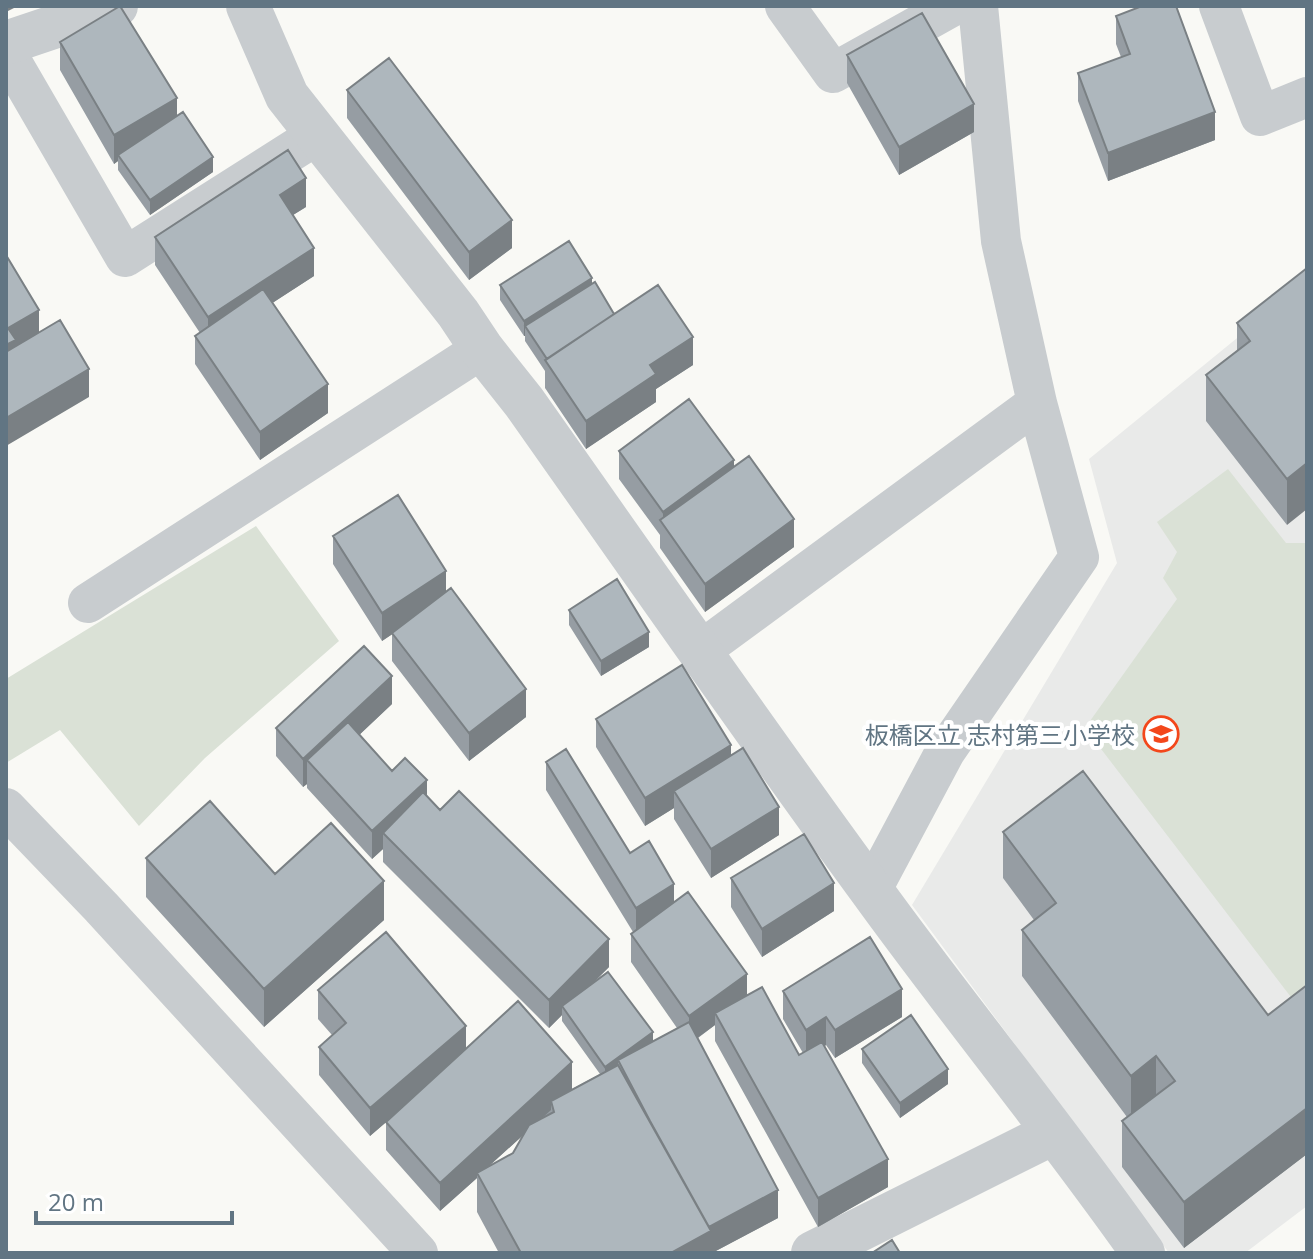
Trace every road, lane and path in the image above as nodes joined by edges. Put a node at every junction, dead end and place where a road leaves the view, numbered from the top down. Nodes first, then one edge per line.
1 (116, 6) edge
2 (248, 6) edge
3 (785, 6) edge
4 (953, 6) edge
5 (978, 6) edge
6 (1219, 6) edge
7 (69, 13) edge
8 (6, 43) edge
9 (6, 52) edge
10 (1307, 97) edge
11 (317, 135) junction
12 (482, 349) junction
13 (1037, 403) junction
14 (88, 603) dead end
15 (700, 651) junction
16 (6, 808) edge
17 (871, 891) junction
18 (1053, 1133) junction
19 (418, 1253) edge
20 (813, 1253) edge
21 (1143, 1253) edge

1 - 7 street
2 - 11 street
3 - 4 lane
5 - 13 lane
6 - 10 lane
7 - 8 street
9 - 11 lane
11 - 12 street
12 - 14 lane
12 - 15 street
13 - 15 lane
13 - 17 lane
15 - 17 street
16 - 19 lane
17 - 18 street
18 - 20 street
18 - 21 street

